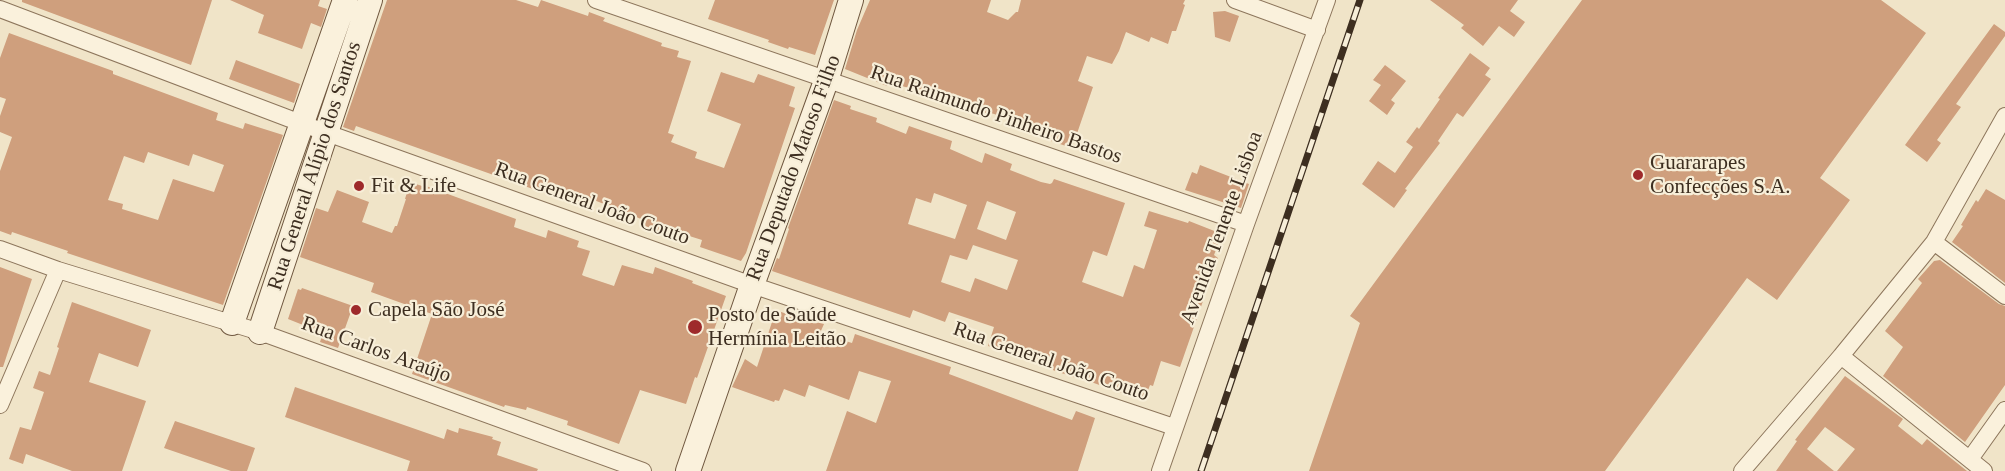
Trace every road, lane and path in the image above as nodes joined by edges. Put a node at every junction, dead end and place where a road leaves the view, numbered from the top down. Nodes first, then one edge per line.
1 (345, 0) edge
2 (370, 0) edge
3 (596, 0) edge
4 (851, 0) edge
5 (1235, 0) edge
6 (1327, 0) edge
7 (0, 9) edge
8 (1317, 30) junction
9 (826, 81) junction
10 (2005, 116) edge
11 (302, 123) junction
12 (327, 133) junction
13 (1246, 224) junction
14 (1935, 242) junction
15 (0, 249) edge
16 (57, 270) junction
17 (752, 285) junction
18 (2005, 296) edge
19 (232, 323) junction
20 (260, 332) junction
21 (1841, 356) junction
22 (0, 405) edge
23 (2005, 410) edge
24 (1174, 427) junction
25 (1970, 459) junction
26 (643, 471) edge
27 (688, 471) edge
28 (1160, 471) edge
29 (1742, 471) edge
30 (1984, 471) edge

1 - 11 street, Rua General Alípio dos Santos
2 - 12 street, Rua General Alípio dos Santos
3 - 9 street, Rua Raimundo Pinheiro Bastos
4 - 9 street, Rua Deputado Matoso Filho
5 - 8 street
6 - 8 street, Avenida Tenente Lisboa
7 - 11 street, Rua General João Couto
8 - 13 street, Avenida Tenente Lisboa
9 - 13 street, Rua Raimundo Pinheiro Bastos
9 - 17 street, Rua Deputado Matoso Filho
10 - 14 street
11 - 12 street, Rua General João Couto
11 - 19 street, Rua General Alípio dos Santos
12 - 17 street, Rua General João Couto
12 - 20 street, Rua General Alípio dos Santos
13 - 24 street, Avenida Tenente Lisboa
14 - 18 street
14 - 21 street
15 - 16 street, Rua Carlos Araújo
16 - 19 street, Rua Carlos Araújo
16 - 22 street
17 - 24 street, Rua General João Couto
17 - 27 street, Rua Deputado Matoso Filho
19 - 20 street, Rua Carlos Araújo
20 - 26 street, Rua Carlos Araújo
21 - 25 street
21 - 29 street
23 - 25 street
24 - 28 street, Avenida Tenente Lisboa
25 - 30 street

